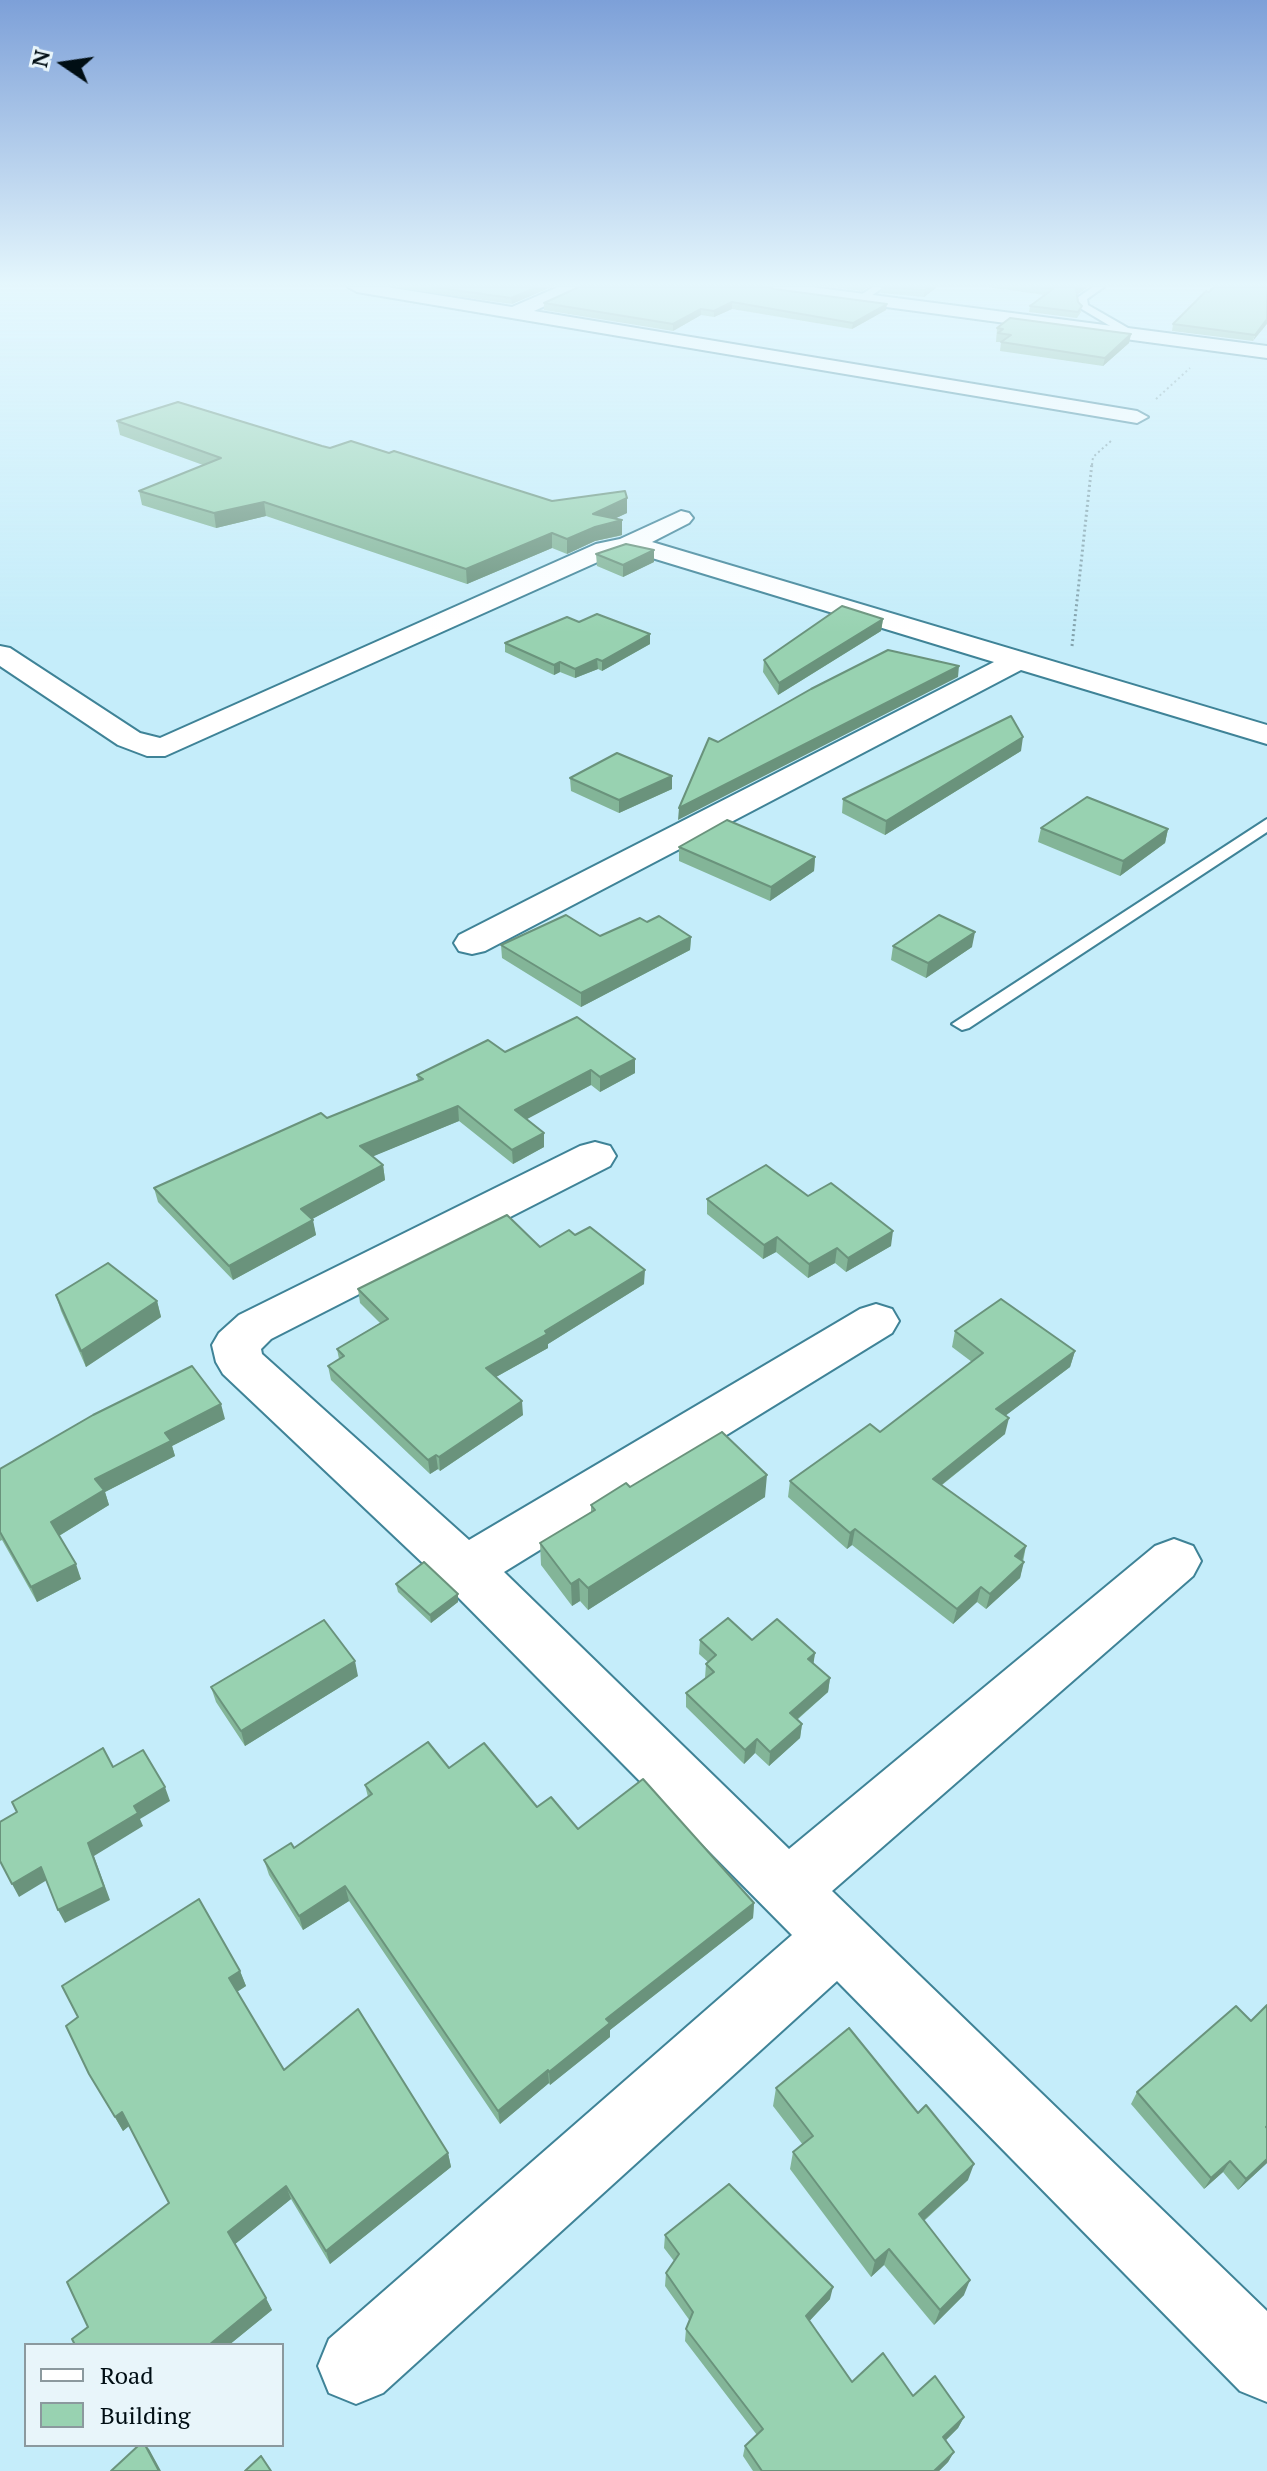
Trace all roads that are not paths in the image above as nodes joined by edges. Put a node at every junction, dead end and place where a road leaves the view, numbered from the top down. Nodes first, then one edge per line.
1 (1049, 402) edge
2 (1137, 417) road end
3 (681, 518) dead end
4 (626, 546) junction
5 (0, 654) edge
6 (1017, 661) junction
7 (1267, 735) edge
8 (1267, 824) edge
9 (472, 943) dead end
10 (962, 1024) dead end
11 (595, 1156) dead end
12 (876, 1321) dead end
13 (1174, 1561) dead end
14 (465, 1569) junction
15 (789, 1888) junction
16 (838, 1937) junction
17 (1265, 2357) edge
18 (356, 2366) dead end

1 - 2 street
3 - 4 street
4 - 5 street
4 - 6 street
6 - 7 street
6 - 9 street
8 - 10 lane
11 - 14 street
12 - 14 street
13 - 15 street
14 - 15 street
15 - 16 street
16 - 17 street
16 - 18 street

